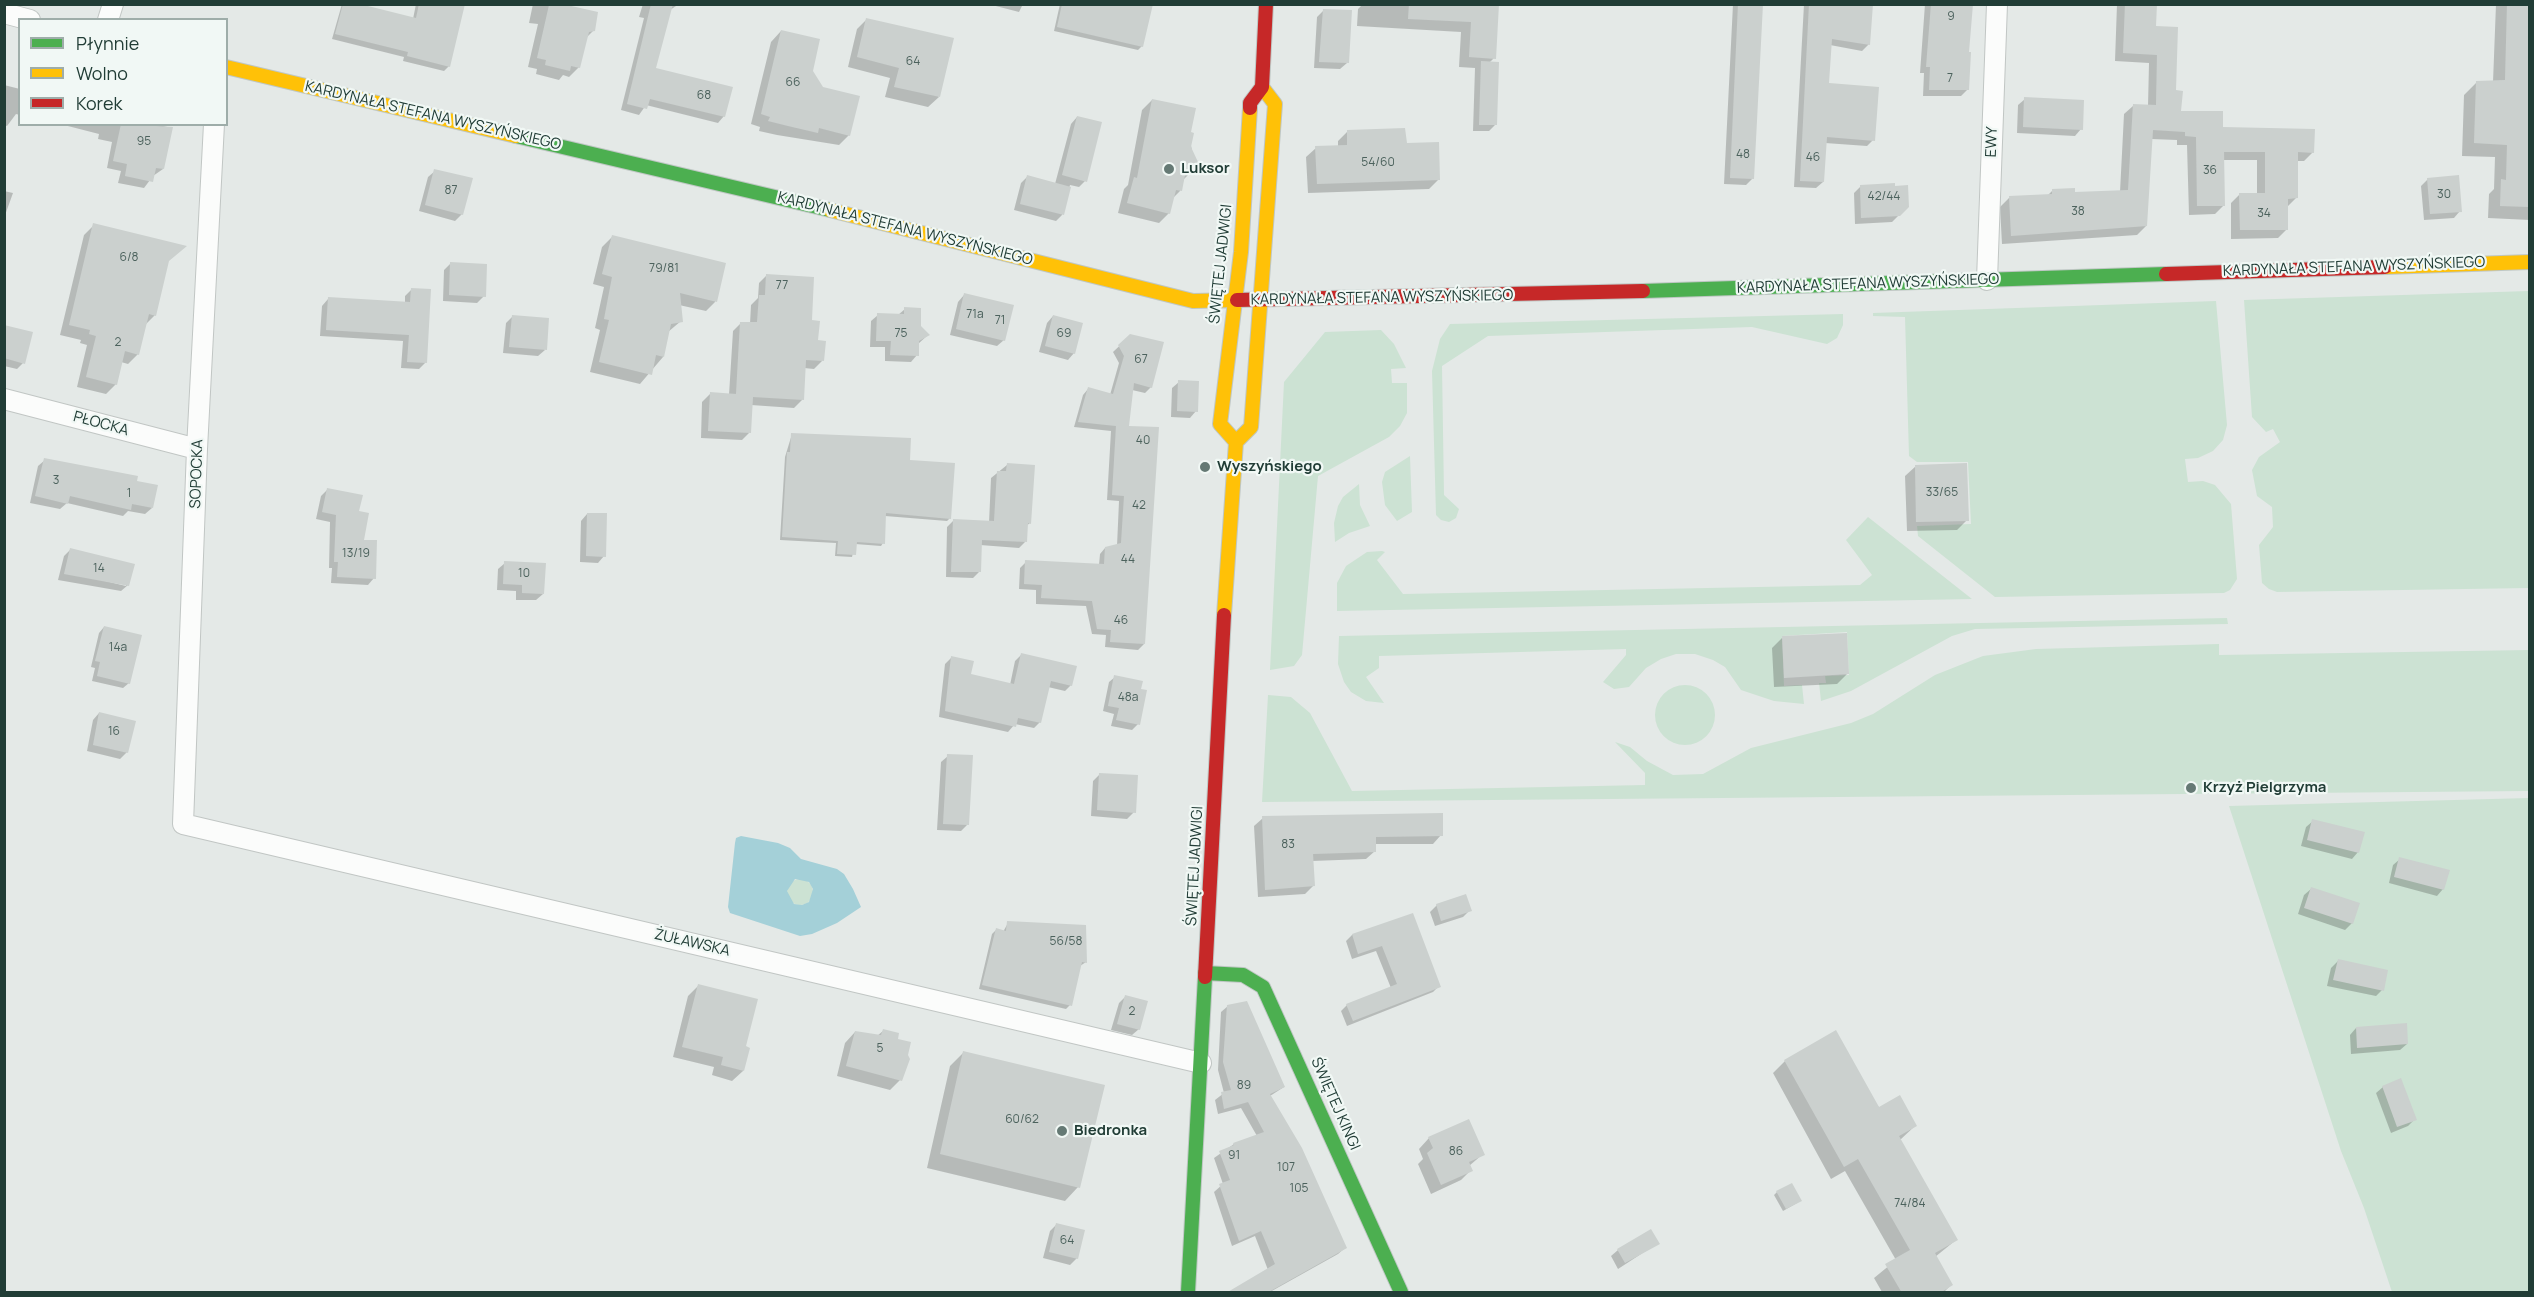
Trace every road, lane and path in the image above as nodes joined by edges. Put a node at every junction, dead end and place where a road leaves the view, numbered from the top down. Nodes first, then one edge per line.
1 (1266, 4) edge
2 (1997, 4) edge
3 (4, 13) edge
4 (23, 18) edge
5 (228, 67) edge
6 (1262, 87) junction
7 (214, 126) edge
8 (2529, 262) edge
9 (1987, 280) junction
10 (1235, 301) junction
11 (1262, 301) junction
12 (4, 399) edge
13 (1236, 442) junction
14 (197, 449) junction
15 (183, 824) joint
16 (1205, 973) junction
17 (1201, 1063) junction
18 (1188, 1293) edge
19 (1401, 1293) edge

1 - 6 street, ŚWIĘTEJ JADWIGI
2 - 9 street, EWY
3 - 4 street
5 - 10 street, KARDYNAŁA STEFANA WYSZYŃSKIEGO
6 - 10 street, ŚWIĘTEJ JADWIGI
6 - 11 street, ŚWIĘTEJ JADWIGI
7 - 14 street, SOPOCKA
8 - 9 street, KARDYNAŁA STEFANA WYSZYŃSKIEGO
9 - 11 street, KARDYNAŁA STEFANA WYSZYŃSKIEGO
10 - 11 street, KARDYNAŁA STEFANA WYSZYŃSKIEGO
10 - 13 street, ŚWIĘTEJ JADWIGI
11 - 13 street, ŚWIĘTEJ JADWIGI
12 - 14 street, PŁOCKA
13 - 16 street, ŚWIĘTEJ JADWIGI
14 - 15 street, SOPOCKA
15 - 17 street, ŻUŁAWSKA
16 - 17 street, ŚWIĘTEJ JADWIGI
16 - 19 street, ŚWIĘTEJ KINGI
17 - 18 street, ŚWIĘTEJ JADWIGI

